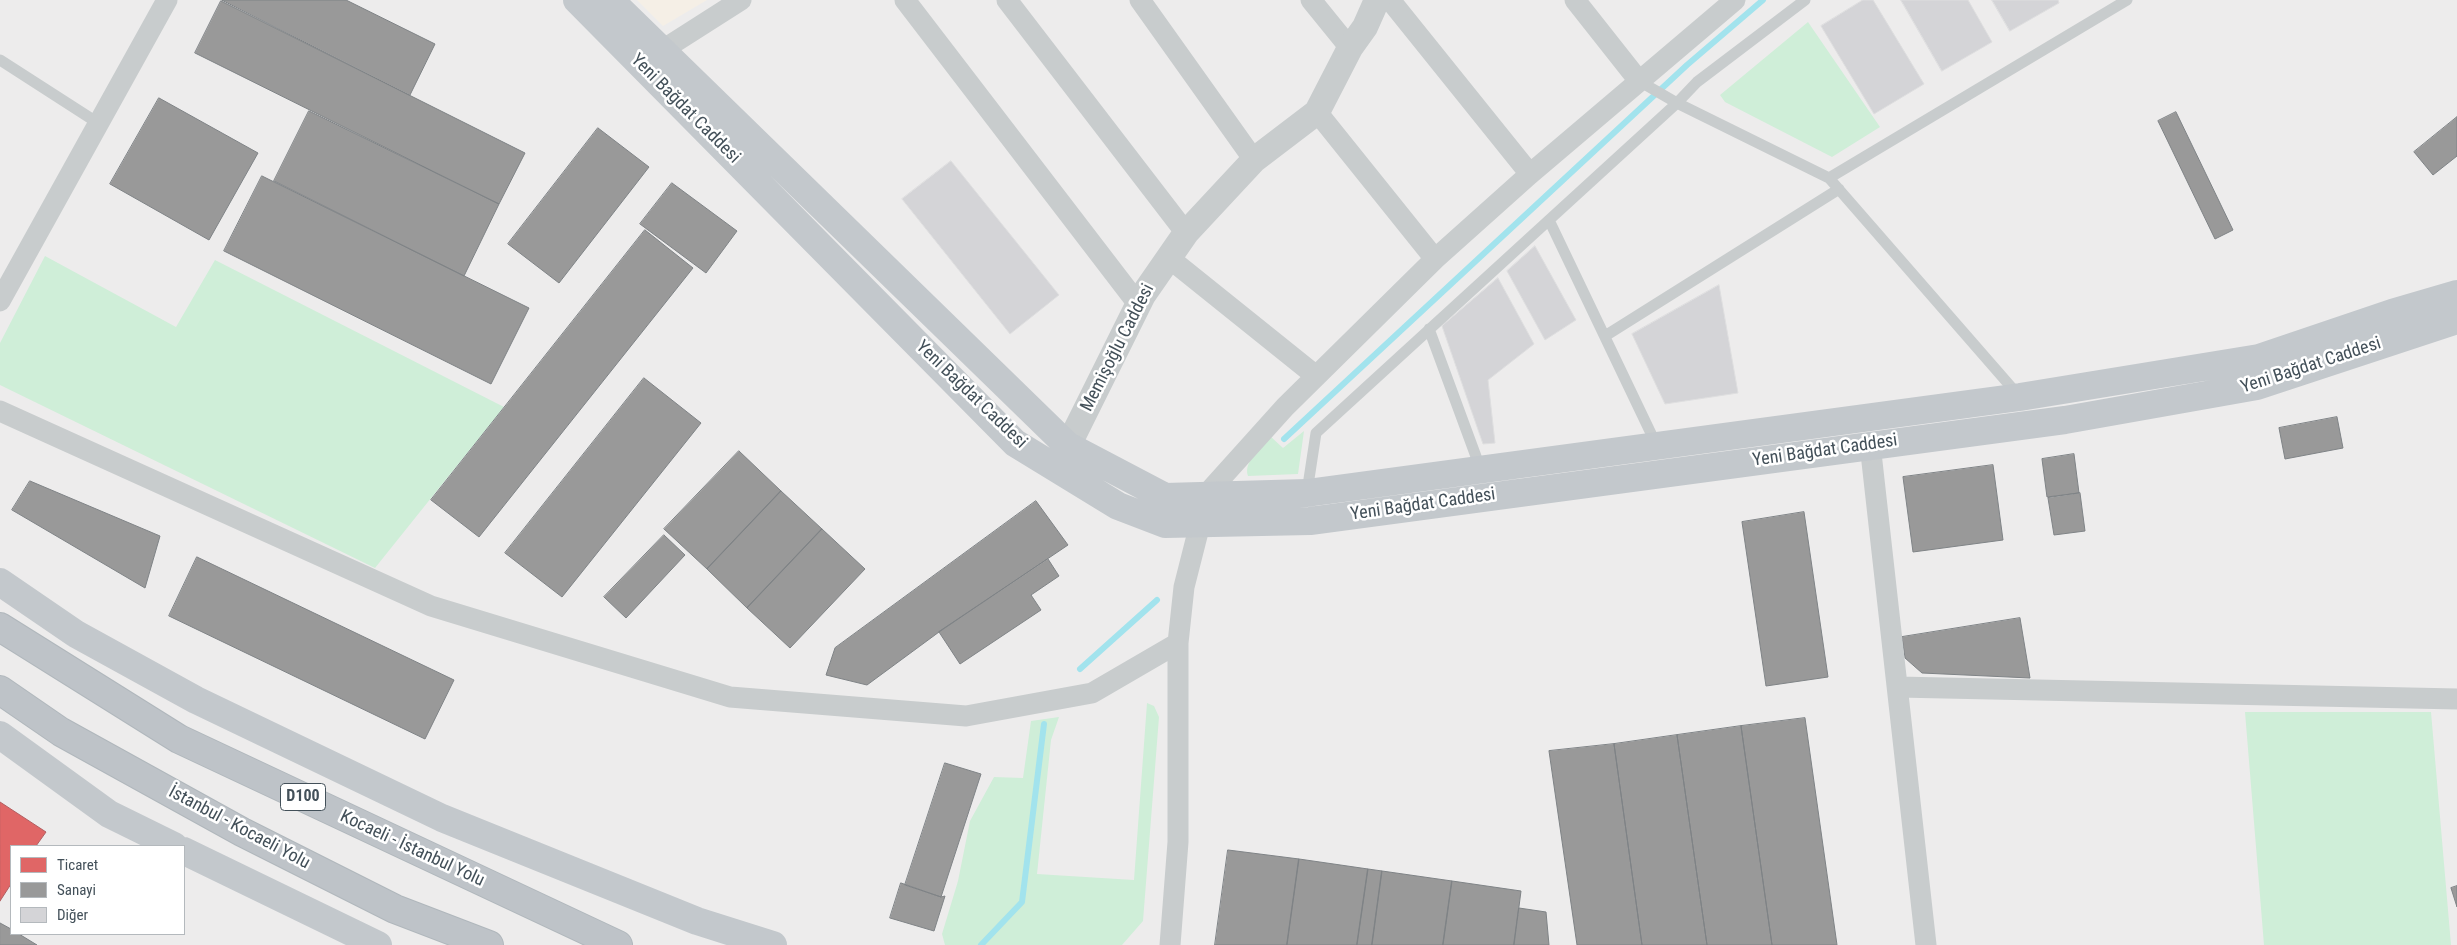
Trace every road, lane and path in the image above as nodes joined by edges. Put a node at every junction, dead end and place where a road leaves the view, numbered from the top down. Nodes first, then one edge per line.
1 (167, 0) edge
2 (577, 0) edge
3 (610, 0) edge
4 (741, 0) edge
5 (905, 0) edge
6 (1007, 0) edge
7 (1140, 0) edge
8 (1311, 0) edge
9 (1377, 0) edge
10 (1390, 0) edge
11 (1575, 0) edge
12 (1805, 0) edge
13 (2127, 0) edge
14 (1721, 4) edge
15 (1350, 48) junction
16 (651, 57) junction
17 (0, 60) edge
18 (1644, 83) junction
19 (1677, 103) junction
20 (1317, 112) junction
21 (98, 123) junction
22 (1254, 160) junction
23 (1530, 174) junction
24 (1829, 178) junction
25 (1839, 189) junction
26 (1549, 220) junction
27 (1186, 233) junction
28 (1169, 258) junction
29 (1435, 259) junction
30 (2457, 294) edge
31 (0, 301) edge
32 (1138, 304) junction
33 (2457, 320) edge
34 (1430, 330) junction
35 (1605, 336) junction
36 (1316, 376) junction
37 (2020, 397) junction
38 (0, 411) edge
39 (1870, 444) junction
40 (1068, 446) junction
41 (1657, 447) junction
42 (1481, 470) junction
43 (1307, 492) junction
44 (1204, 497) junction
45 (1200, 524) junction
46 (0, 582) edge
47 (0, 627) edge
48 (1178, 642) junction
49 (1898, 687) junction
50 (0, 690) edge
51 (2457, 699) edge
52 (0, 736) edge
53 (172, 845) edge
54 (185, 851) edge
55 (378, 945) edge
56 (489, 945) edge
57 (618, 945) edge
58 (773, 945) edge
59 (1170, 945) edge
60 (1926, 945) edge

1 - 21 street
2 - 16 main road, Yeni Bağdat Caddesi
3 - 16 main road, Yeni Bağdat Caddesi
4 - 16 street
5 - 32 street
6 - 27 street
7 - 22 street
8 - 15 street
9 - 15 street, Memişoğlu Caddesi
10 - 23 street
11 - 18 street
12 - 19 lane
13 - 24 lane
14 - 18 street
15 - 20 street, Memişoğlu Caddesi
16 - 40 main road, Yeni Bağdat Caddesi
16 - 45 main road, Yeni Bağdat Caddesi
17 - 21 lane
18 - 19 lane
18 - 23 street
19 - 24 lane
19 - 26 lane
20 - 22 street, Memişoğlu Caddesi
20 - 29 street
21 - 31 street
22 - 27 street, Memişoğlu Caddesi
23 - 29 street
24 - 25 lane
25 - 35 lane
25 - 37 lane
26 - 34 lane
26 - 35 lane
27 - 28 street, Memişoğlu Caddesi
28 - 32 street, Memişoğlu Caddesi
28 - 36 street
29 - 36 street
30 - 37 main road, Yeni Bağdat Caddesi
32 - 40 street, Memişoğlu Caddesi
33 - 39 main road, Yeni Bağdat Caddesi
34 - 42 lane
34 - 43 lane
35 - 41 lane
36 - 44 street
37 - 41 main road, Yeni Bağdat Caddesi
38 - 48 street
39 - 45 main road, Yeni Bağdat Caddesi
39 - 49 street
40 - 44 main road, Yeni Bağdat Caddesi
41 - 42 main road, Yeni Bağdat Caddesi
42 - 43 main road, Yeni Bağdat Caddesi
43 - 44 main road, Yeni Bağdat Caddesi
44 - 45 street
45 - 48 street
46 - 58 main road
47 - 57 highway, Kocaeli - İstanbul Yolu / D100
48 - 59 street
49 - 51 street
49 - 60 street
50 - 56 highway, İstanbul - Kocaeli Yolu
52 - 53 main road
54 - 55 main road

